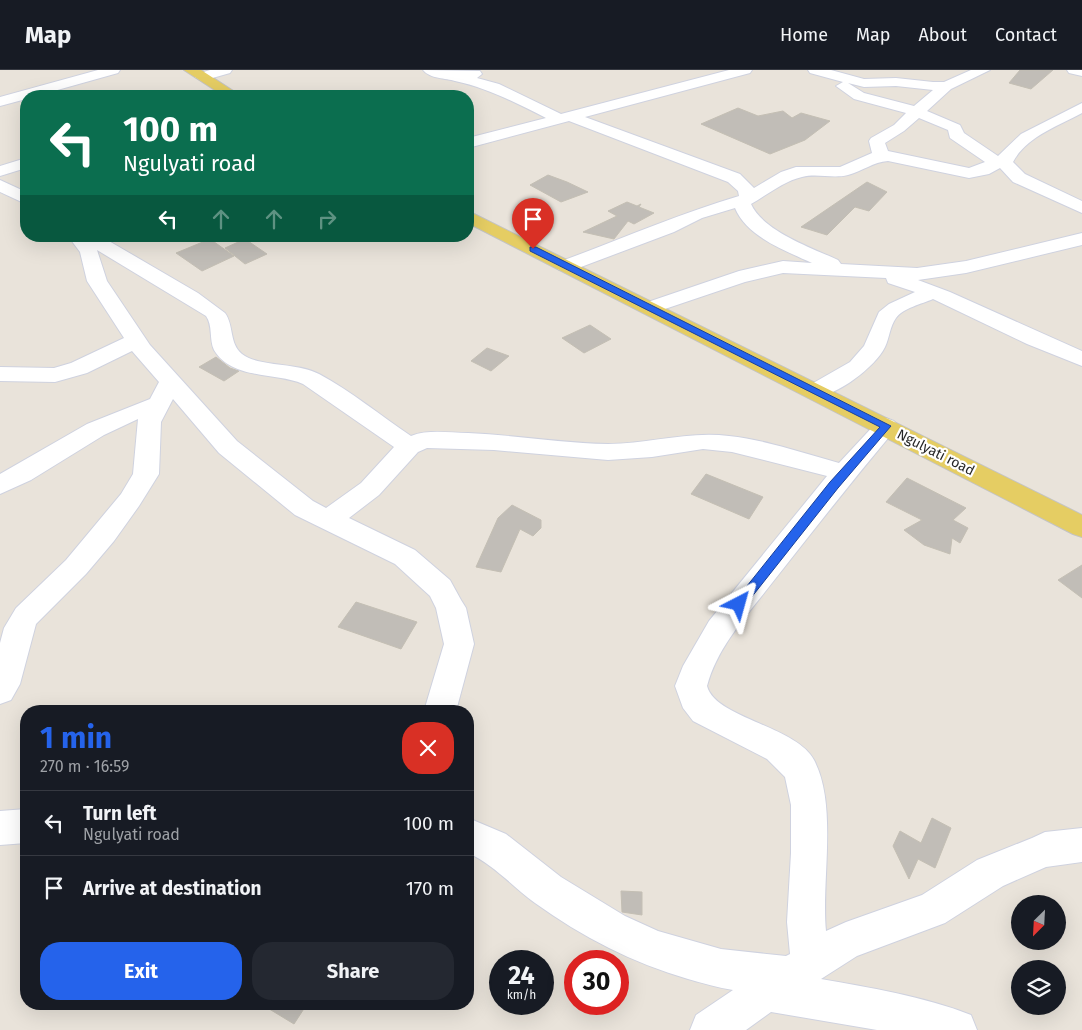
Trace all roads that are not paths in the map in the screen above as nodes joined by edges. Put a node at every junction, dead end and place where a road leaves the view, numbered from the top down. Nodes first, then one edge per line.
1 (113, 70) edge
2 (225, 70) edge
3 (430, 70) edge
4 (745, 70) edge
5 (815, 70) edge
6 (1074, 70) edge
7 (486, 72) dead end
8 (976, 72) edge
9 (1082, 72) edge
10 (196, 74) edge
11 (458, 76) junction
12 (837, 77) junction
13 (946, 86) junction
14 (42, 90) edge
15 (224, 90) edge
16 (20, 96) edge
17 (0, 102) edge
18 (1082, 107) edge
19 (918, 112) junction
20 (564, 117) junction
21 (474, 141) edge
22 (881, 156) junction
23 (1001, 161) junction
24 (20, 165) edge
25 (0, 171) edge
26 (0, 185) edge
27 (20, 196) edge
28 (745, 200) junction
29 (1082, 208) edge
30 (474, 219) edge
31 (1082, 239) edge
32 (91, 242) edge
33 (95, 242) edge
34 (566, 266) junction
35 (968, 266) junction
36 (856, 271) junction
37 (936, 293) junction
38 (649, 308) junction
39 (136, 341) junction
40 (1082, 359) edge
41 (0, 374) edge
42 (171, 380) junction
43 (816, 391) junction
44 (158, 404) junction
45 (886, 426) junction
46 (409, 446) junction
47 (845, 472) junction
48 (0, 485) edge
49 (328, 520) junction
50 (1082, 527) edge
51 (0, 691) edge
52 (442, 705) edge
53 (20, 826) edge
54 (0, 828) edge
55 (474, 838) edge
56 (1082, 845) edge
57 (788, 977) junction
58 (711, 1030) edge
59 (956, 1030) edge

1 - 14 street
2 - 10 street
3 - 11 street
4 - 20 street
5 - 12 street
6 - 9 street
7 - 11 street
8 - 13 street
10 - 15 main road
11 - 20 street
12 - 13 street
12 - 19 street
13 - 19 street
16 - 17 street
18 - 23 street
19 - 22 street
19 - 23 street
20 - 21 street
20 - 28 street
22 - 23 street
22 - 28 street
23 - 29 street
24 - 25 street
26 - 27 street
28 - 34 street
28 - 36 street
30 - 34 main road, Ngulyati road
31 - 35 street
32 - 39 street
33 - 46 street
34 - 38 main road, Ngulyati road
35 - 36 street
35 - 37 street
36 - 37 street
36 - 38 street
37 - 40 street
37 - 43 street
38 - 43 main road, Ngulyati road
39 - 41 street
39 - 42 street
42 - 44 street
42 - 49 street
43 - 45 main road, Ngulyati road
44 - 48 street
44 - 51 street
45 - 47 street
45 - 50 main road, Ngulyati road
46 - 47 street
46 - 49 street
47 - 57 street
49 - 52 street
53 - 54 street
55 - 57 street
56 - 57 street
57 - 58 street
57 - 59 street

